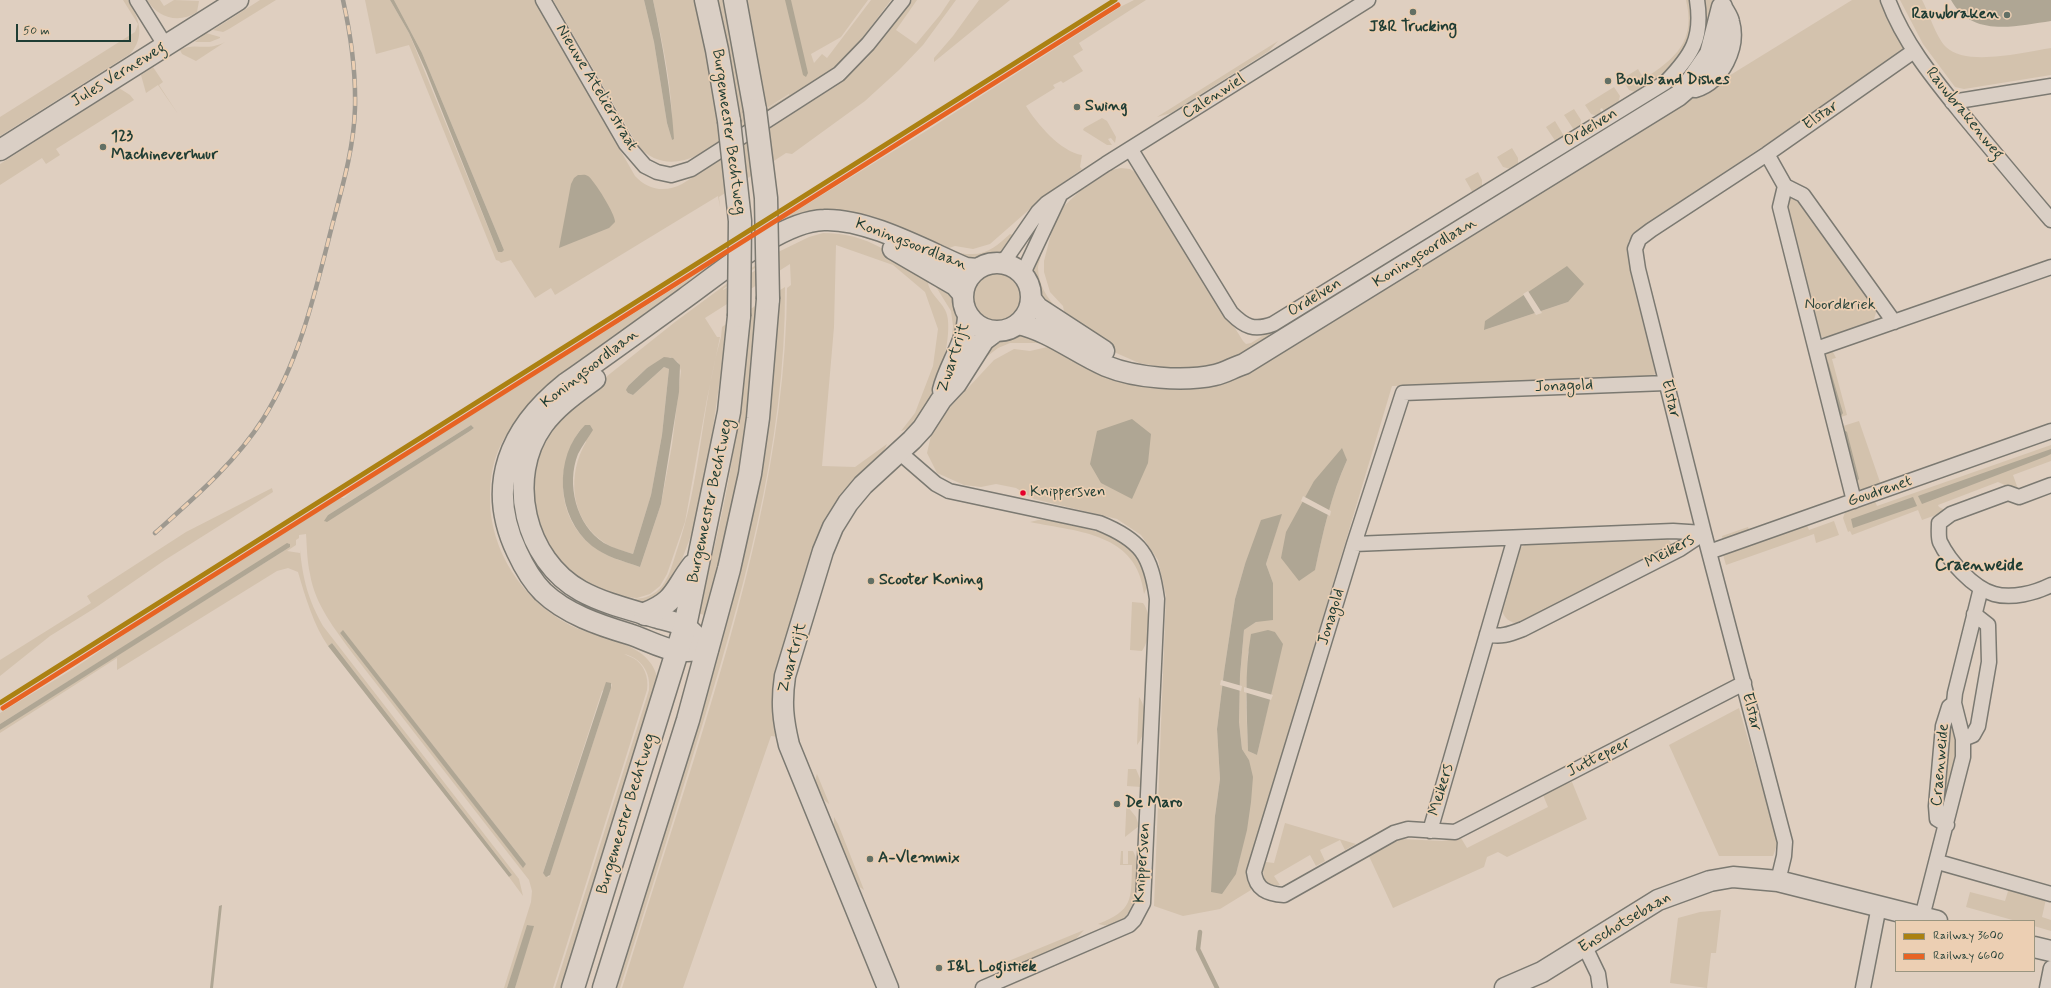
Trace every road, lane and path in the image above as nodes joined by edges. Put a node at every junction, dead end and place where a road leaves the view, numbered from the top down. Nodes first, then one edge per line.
1 (137, 0) edge
2 (238, 0) edge
3 (543, 0) edge
4 (706, 0) edge
5 (735, 0) edge
6 (903, 0) edge
7 (1368, 0) edge
8 (1697, 0) edge
9 (1888, 0) edge
10 (1721, 4) edge
11 (165, 46) junction
12 (1914, 51) junction
13 (2051, 86) edge
14 (1952, 102) junction
15 (0, 150) edge
16 (1131, 150) junction
17 (1767, 154) junction
18 (1785, 186) junction
19 (1060, 195) junction
20 (2051, 220) edge
21 (1000, 263) junction
22 (2051, 267) edge
23 (977, 269) junction
24 (1024, 277) junction
25 (962, 293) junction
26 (1031, 299) junction
27 (968, 315) junction
28 (1894, 322) junction
29 (1018, 324) junction
30 (996, 331) junction
31 (1816, 349) junction
32 (1150, 375) junction
33 (1666, 383) junction
34 (941, 400) junction
35 (2051, 432) edge
36 (900, 452) junction
37 (2051, 485) edge
38 (1854, 501) junction
39 (1704, 533) junction
40 (1515, 538) junction
41 (1354, 544) junction
42 (1709, 552) junction
43 (700, 557) junction
44 (2051, 585) edge
45 (1981, 588) junction
46 (645, 614) junction
47 (1974, 614) junction
48 (685, 626) junction
49 (1487, 634) junction
50 (708, 649) junction
51 (678, 651) junction
52 (1744, 684) junction
53 (1954, 703) junction
54 (1963, 739) junction
55 (1947, 825) junction
56 (1430, 831) junction
57 (1455, 832) joint
58 (1938, 862) junction
59 (1778, 881) junction
60 (2051, 894) edge
61 (1879, 906) junction
62 (1930, 919) edge
63 (2035, 946) edge
64 (1585, 947) junction
65 (2051, 951) edge
66 (2051, 968) edge
67 (573, 988) edge
68 (604, 988) edge
69 (888, 988) edge
70 (983, 988) edge
71 (1505, 988) edge
72 (1600, 988) edge
73 (1863, 988) edge
74 (2047, 988) edge

1 - 11 street
2 - 11 street, Jules Verneweg
3 - 6 street, Nieuwe Atelierstraat
4 - 43 main road, Burgemeester Bechtweg, bridge
5 - 50 main road, Burgemeester Bechtweg, bridge
7 - 16 street, Calenwiel
8 - 16 street, Ordelven
9 - 12 street, Rauwbrakenweg
10 - 32 street, Koningsoordlaan
11 - 15 street, Jules Verneweg
12 - 14 street, Rauwbrakenweg
12 - 17 street, Elstar
13 - 14 street
14 - 20 street, Rauwbrakenweg
16 - 19 street, Calenwiel
17 - 18 street
17 - 33 street, Elstar
18 - 28 street
18 - 31 street
19 - 21 street, Calenwiel
19 - 24 street
21 - 23 street
21 - 24 street
22 - 28 street
23 - 25 street
23 - 51 street, Koningsoordlaan
24 - 26 street
25 - 27 street
25 - 46 street, Koningsoordlaan
26 - 29 street
26 - 32 street, Koningsoordlaan
27 - 30 street
27 - 34 street, Zwartrijt
28 - 31 street
29 - 30 street
29 - 32 street, Koningsoordlaan
30 - 34 street, Zwartrijt
31 - 38 street
33 - 39 street, Elstar
33 - 41 street, Jonagold
34 - 36 street, Zwartrijt
35 - 38 street, Goudrenet
36 - 69 street, Zwartrijt
36 - 70 street, Knippersven
37 - 45 street
38 - 42 street, Goudrenet
39 - 40 street, Meikers
39 - 42 street, Elstar
39 - 49 street, Meikers
40 - 41 street, Meikers
40 - 49 street, Meikers
41 - 56 street, Jonagold
42 - 52 street, Elstar
43 - 46 main road
43 - 48 main road, Burgemeester Bechtweg
44 - 45 street
45 - 47 street, Craenweide
46 - 48 street, Koningsoordlaan
47 - 53 street, Craenweide
47 - 54 street, Craenweide
48 - 50 street, Koningsoordlaan
48 - 51 main road, Burgemeester Bechtweg
49 - 56 street, Meikers
50 - 51 street, Koningsoordlaan
50 - 68 main road, Burgemeester Bechtweg
51 - 67 main road, Burgemeester Bechtweg
52 - 57 street, Juttepeer
52 - 59 street, Elstar
53 - 54 street, Craenweide
53 - 55 street, Craenweide
54 - 55 street, Craenweide
55 - 58 street, Craenweide
56 - 57 street, Jonagold
58 - 60 street
58 - 62 street, Craenweide
59 - 61 street, Enschotsebaan
59 - 64 street, Enschotsebaan
61 - 62 street, Enschotsebaan
61 - 73 street
63 - 65 street
64 - 71 street, Enschotsebaan
64 - 72 street
66 - 74 street

